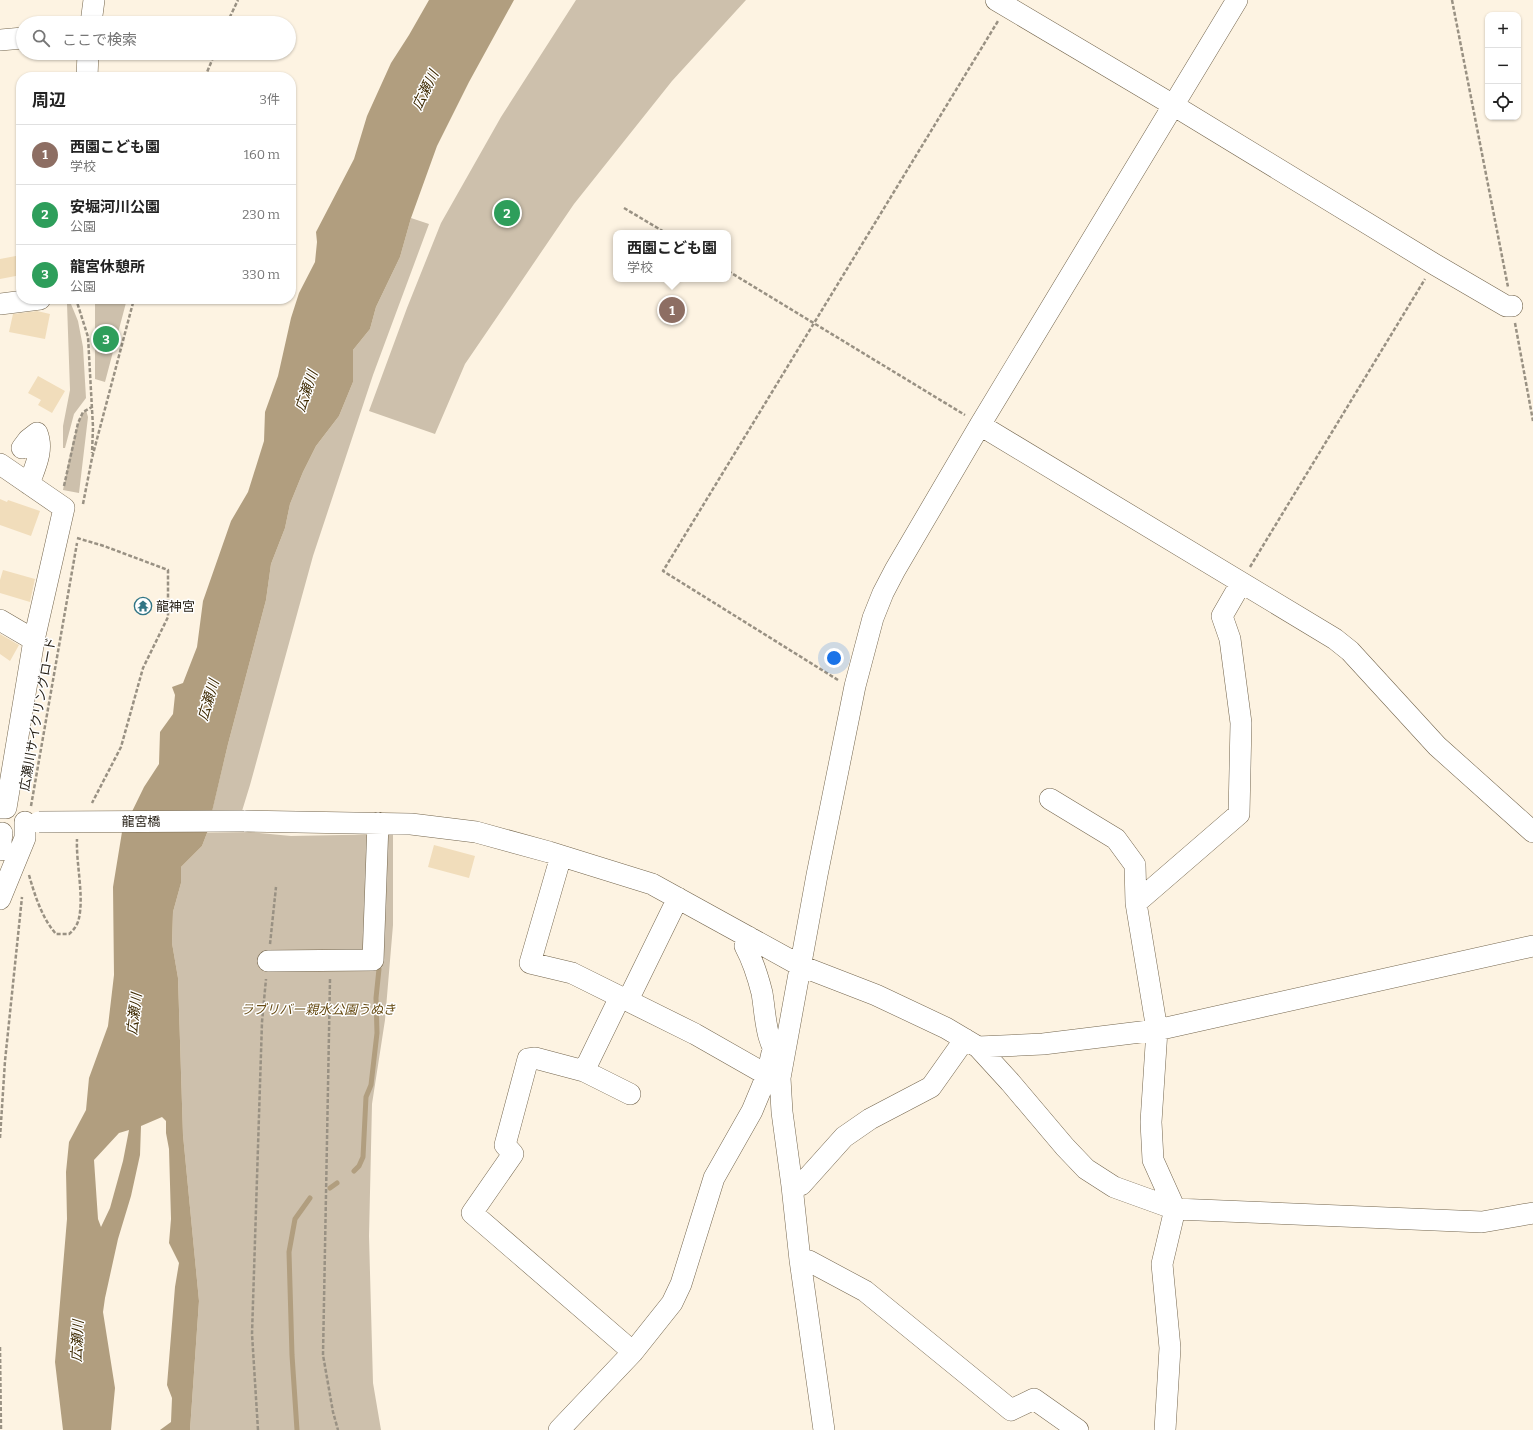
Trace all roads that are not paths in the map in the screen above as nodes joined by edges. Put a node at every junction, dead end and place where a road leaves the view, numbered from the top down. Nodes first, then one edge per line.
1 (94, 0) edge
2 (1237, 0) edge
3 (1004, 2) edge
4 (92, 16) edge
5 (16, 39) edge
6 (0, 40) edge
7 (88, 60) edge
8 (87, 72) edge
9 (1173, 105) junction
10 (16, 302) edge
11 (0, 304) edge
12 (1512, 306) road end
13 (980, 425) junction
14 (22, 448) dead end
15 (0, 464) edge
16 (29, 484) junction
17 (1241, 583) junction
18 (0, 620) edge
19 (34, 640) junction
20 (1050, 799) dead end
21 (0, 808) edge
22 (32, 822) junction
23 (378, 823) junction
24 (1533, 832) edge
25 (1, 835) edge
26 (560, 856) junction
27 (678, 898) junction
28 (0, 900) edge
29 (1136, 902) junction
30 (749, 937) junction
31 (1533, 946) edge
32 (268, 961) road end
33 (801, 966) junction
34 (624, 999) junction
35 (1157, 1030) junction
36 (972, 1043) junction
37 (775, 1065) junction
38 (584, 1070) junction
39 (630, 1094) dead end
40 (792, 1186) junction
41 (1175, 1210) junction
42 (1533, 1213) edge
43 (800, 1260) junction
44 (633, 1352) junction
45 (559, 1430) edge
46 (824, 1430) edge
47 (1078, 1430) edge
48 (1165, 1430) edge

1 - 4 street
2 - 9 street
3 - 9 street
5 - 6 street
7 - 8 street
9 - 12 street
9 - 13 street
10 - 11 street
13 - 17 street
13 - 33 street
14 - 16 street
15 - 16 street
16 - 19 street
17 - 24 street
17 - 29 street
18 - 19 street
19 - 21 street
20 - 29 street
22 - 23 street, 龍宮橋, bridge
22 - 25 street, 龍宮橋
22 - 28 street
23 - 26 street, 龍宮橋
23 - 32 street
26 - 27 street, 龍宮橋
26 - 34 street
27 - 30 street, 龍宮橋
27 - 34 street
29 - 35 street
30 - 33 street, 龍宮橋
30 - 37 street
31 - 35 street
33 - 36 street, 龍宮橋
33 - 37 street
34 - 37 street
34 - 38 street
35 - 36 street
35 - 41 street
36 - 40 street
36 - 41 street, 龍宮橋
37 - 40 street
37 - 44 street
38 - 39 street
38 - 44 street
40 - 43 street
41 - 42 street, 龍宮橋
41 - 48 street
43 - 46 street
43 - 47 street
44 - 45 street

